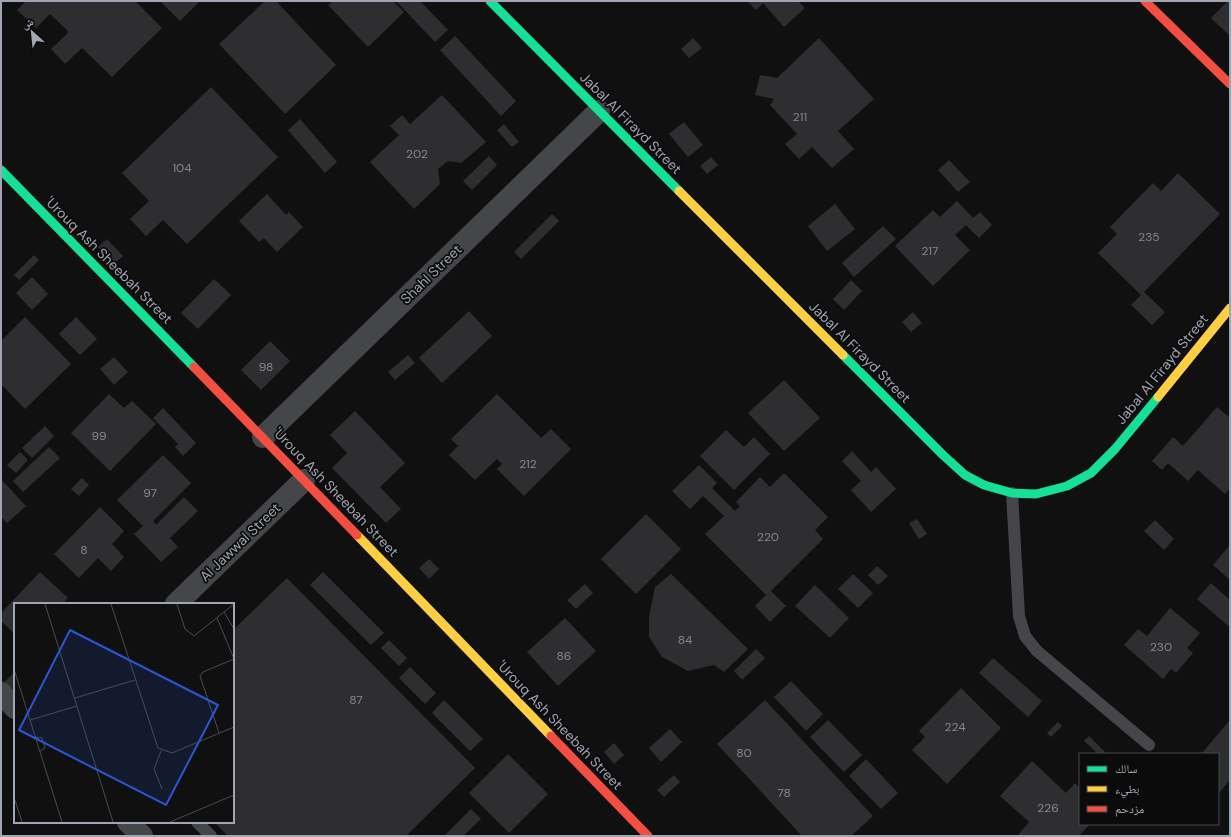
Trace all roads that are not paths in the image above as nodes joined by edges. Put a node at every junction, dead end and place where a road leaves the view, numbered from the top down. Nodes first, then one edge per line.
1 (490, 1) edge
2 (1146, 1) edge
3 (1230, 84) edge
4 (599, 111) junction
5 (1, 170) edge
6 (1230, 308) edge
7 (263, 437) junction
8 (304, 480) junction
9 (1012, 493) junction
10 (177, 603) edge
11 (1, 693) edge
12 (14, 707) edge
13 (1149, 745) dead end
14 (198, 823) edge
15 (211, 836) edge
16 (648, 836) edge

1 - 4 street, Jabal Al Firayd Street
2 - 3 street
4 - 7 street, Shahl Street
4 - 9 street, Jabal Al Firayd Street
5 - 7 street, 'Urouq Ash Sheebah Street
6 - 9 street, Jabal Al Firayd Street
7 - 8 street, 'Urouq Ash Sheebah Street
8 - 10 street, Al Jawwal Street
8 - 16 street, 'Urouq Ash Sheebah Street
9 - 13 lane
11 - 12 street
14 - 15 lane

